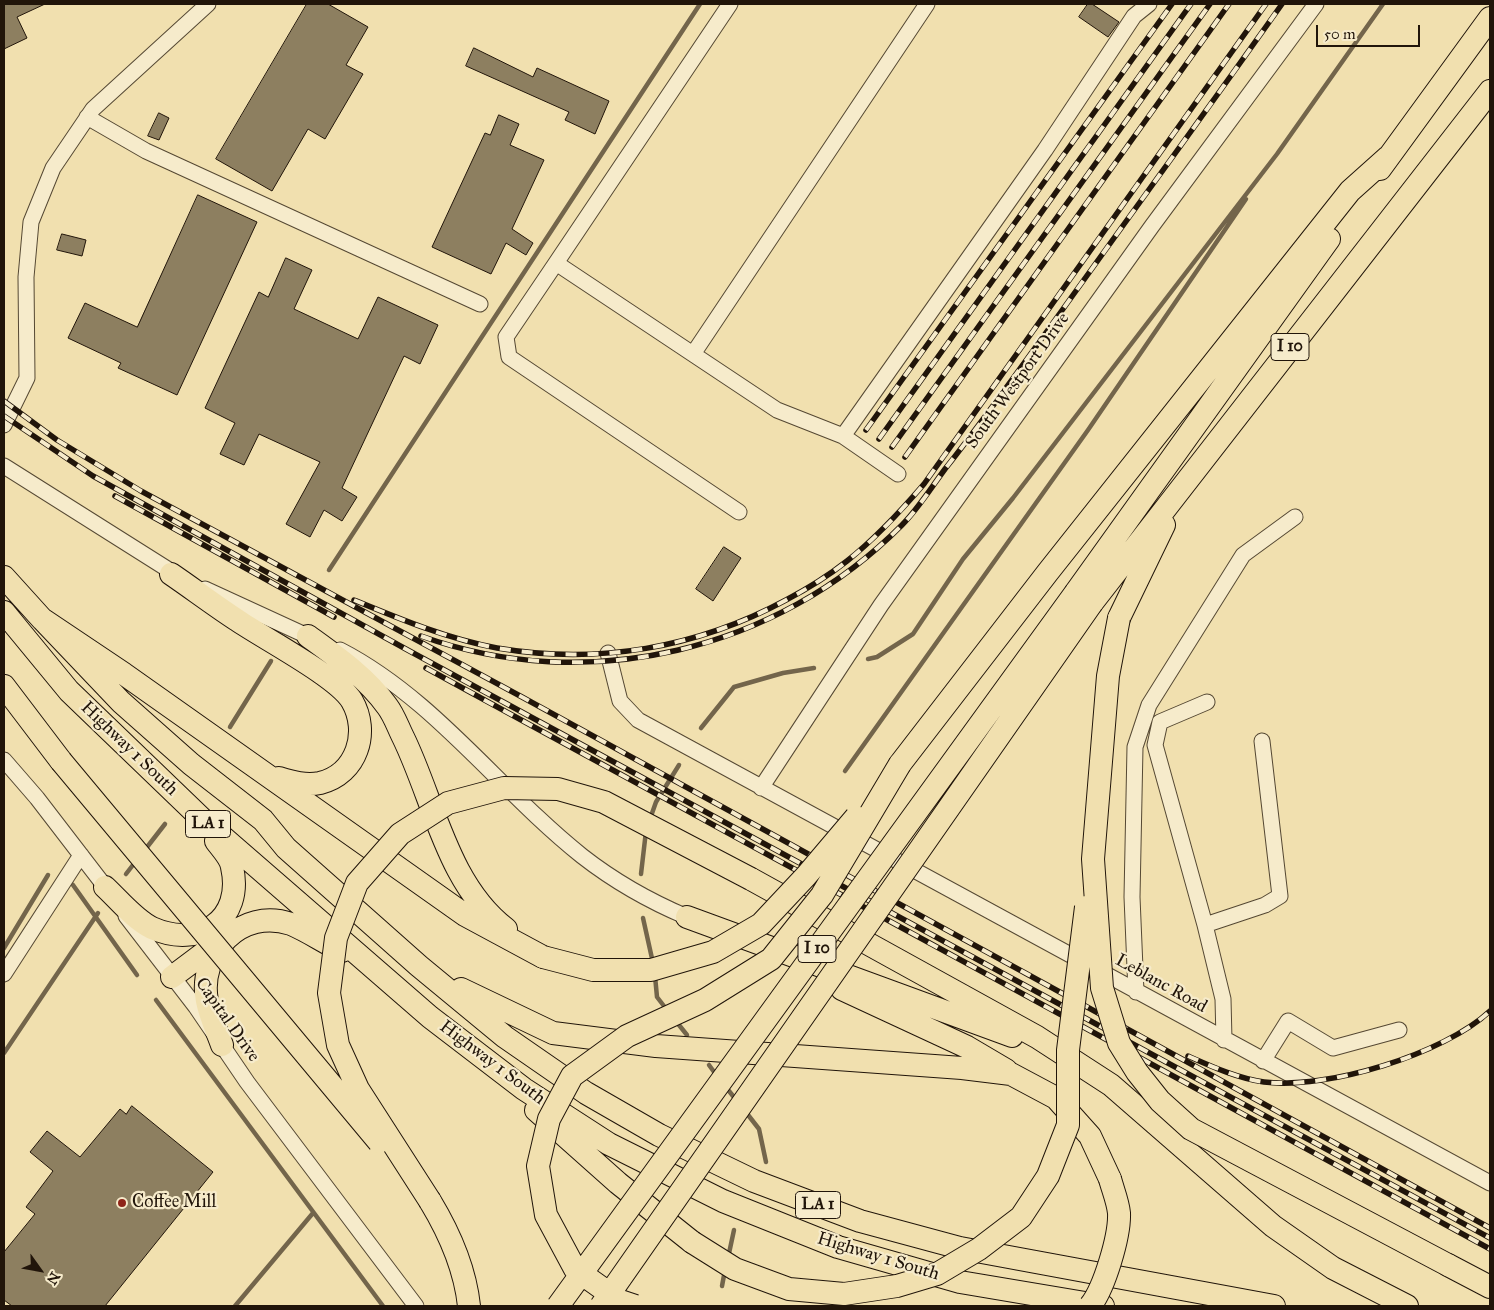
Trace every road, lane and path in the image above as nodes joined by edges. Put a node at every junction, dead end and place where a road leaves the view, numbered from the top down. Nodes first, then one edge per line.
1 (208, 4) edge
2 (730, 4) edge
3 (927, 4) edge
4 (1149, 4) edge
5 (1316, 4) edge
6 (1490, 18) edge
7 (1490, 91) edge
8 (87, 117) junction
9 (1388, 157) junction
10 (556, 263) junction
11 (480, 304) dead end
12 (693, 354) junction
13 (4, 425) edge
14 (843, 436) junction
15 (4, 466) edge
16 (898, 474) dead end
17 (1185, 481) junction
18 (739, 512) dead end
19 (1295, 517) dead end
20 (172, 574) junction
21 (4, 577) edge
22 (1084, 598) junction
23 (4, 612) edge
24 (42, 619) junction
25 (308, 636) junction
26 (608, 654) dead end
27 (4, 686) edge
28 (1207, 702) dead end
29 (4, 706) edge
30 (1262, 741) dead end
31 (1154, 746) junction
32 (1135, 747) junction
33 (4, 760) edge
34 (61, 761) junction
35 (900, 764) junction
36 (270, 776) junction
37 (761, 788) junction
38 (202, 819) junction
39 (81, 855) junction
40 (1093, 859) junction
41 (106, 887) junction
42 (687, 917) junction
43 (1205, 925) junction
44 (221, 931) junction
45 (543, 957) junction
46 (372, 966) junction
47 (419, 966) junction
48 (168, 972) junction
49 (4, 974) edge
50 (1136, 992) junction
51 (430, 1017) junction
52 (1399, 1030) dead end
53 (1224, 1040) junction
54 (222, 1045) junction
55 (1264, 1061) junction
56 (1010, 1074) junction
57 (1111, 1085) junction
58 (1490, 1183) edge
59 (430, 1202) junction
60 (1490, 1287) edge
61 (416, 1306) edge
62 (469, 1306) edge
63 (558, 1306) edge
64 (601, 1306) edge
65 (635, 1306) edge
66 (1090, 1306) edge
67 (1103, 1306) edge
68 (1274, 1306) edge
69 (1407, 1306) edge

1 - 8 street
2 - 10 street
3 - 12 street
4 - 14 street
5 - 37 street, South Westport Drive
6 - 9 highway, I 10
7 - 17 highway, I 10
8 - 11 street
8 - 13 street
9 - 22 highway, I 10
9 - 35 highway
10 - 12 street
10 - 18 street
12 - 14 street
14 - 16 street
15 - 20 street
17 - 22 highway, I 10
17 - 40 highway, bridge
19 - 32 street
20 - 25 street
20 - 36 highway
21 - 24 highway
22 - 63 highway, I 10, bridge
22 - 64 highway, I 10, bridge
23 - 38 highway, Highway 1 South / LA 1
24 - 36 highway
24 - 47 highway, Highway 1 South / LA 1
25 - 42 street
25 - 45 highway
26 - 37 street, Leblanc Road
27 - 34 highway
28 - 31 street
29 - 34 highway
30 - 43 street
31 - 32 street
31 - 43 street
32 - 50 street
33 - 39 street, Capital Drive
34 - 59 highway, bridge
35 - 45 highway, bridge
35 - 65 highway, bridge
36 - 45 highway
37 - 50 street, Leblanc Road
38 - 44 highway
38 - 46 highway, Highway 1 South / LA 1
39 - 41 street, Capital Drive
39 - 49 street
40 - 51 highway, bridge
40 - 60 highway, bridge
41 - 44 highway
41 - 48 street, Capital Drive
42 - 56 highway
42 - 57 highway
43 - 53 street
44 - 46 highway
44 - 48 highway
44 - 54 highway
46 - 51 highway, Highway 1 South / LA 1
47 - 56 highway
47 - 68 highway, Highway 1 South / LA 1
48 - 54 street, Capital Drive
50 - 53 street, Leblanc Road
51 - 67 highway, Highway 1 South / LA 1
52 - 55 street
53 - 55 street, Leblanc Road
54 - 61 street, Capital Drive
55 - 58 street, Leblanc Road
56 - 66 highway, bridge
57 - 59 highway, bridge
57 - 69 highway
59 - 62 highway

